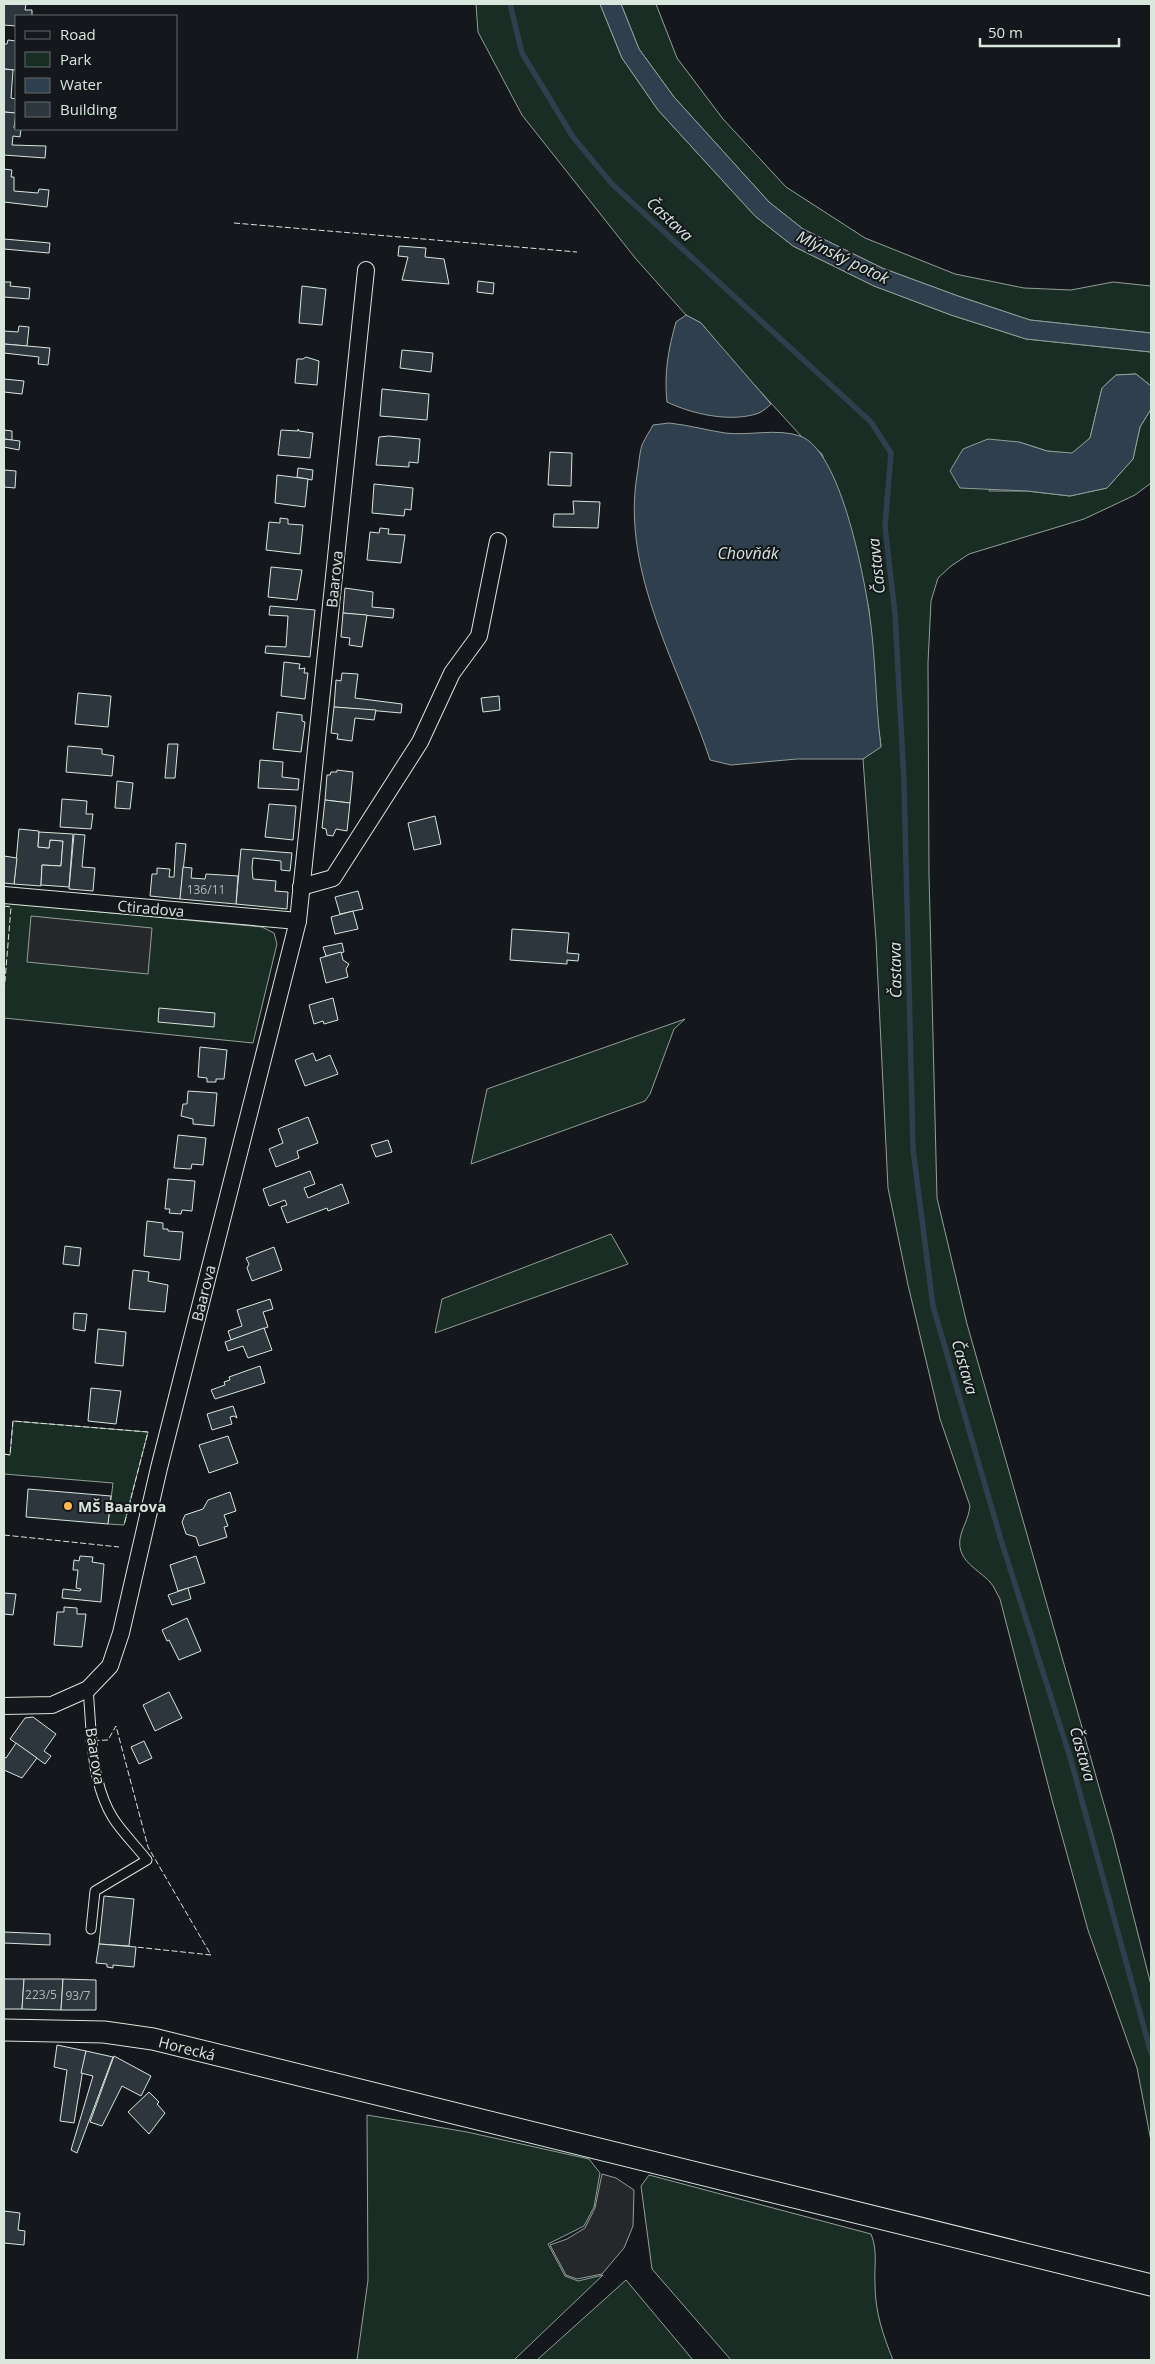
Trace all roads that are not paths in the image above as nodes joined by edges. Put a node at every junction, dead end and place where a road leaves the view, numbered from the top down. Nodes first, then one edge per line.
1 (366, 270) dead end
2 (498, 541) dead end
3 (302, 887) junction
4 (4, 895) edge
5 (298, 922) junction
6 (88, 1690) junction
7 (4, 1706) edge
8 (91, 1929) dead end
9 (4, 2030) edge
10 (1142, 2282) edge

1 - 3 street, Baarova
2 - 3 street
3 - 5 street, Baarova
4 - 5 street, Ctiradova
5 - 6 street, Baarova
6 - 7 street, Baarova
6 - 8 lane, Baarova
9 - 10 street, Horecká

